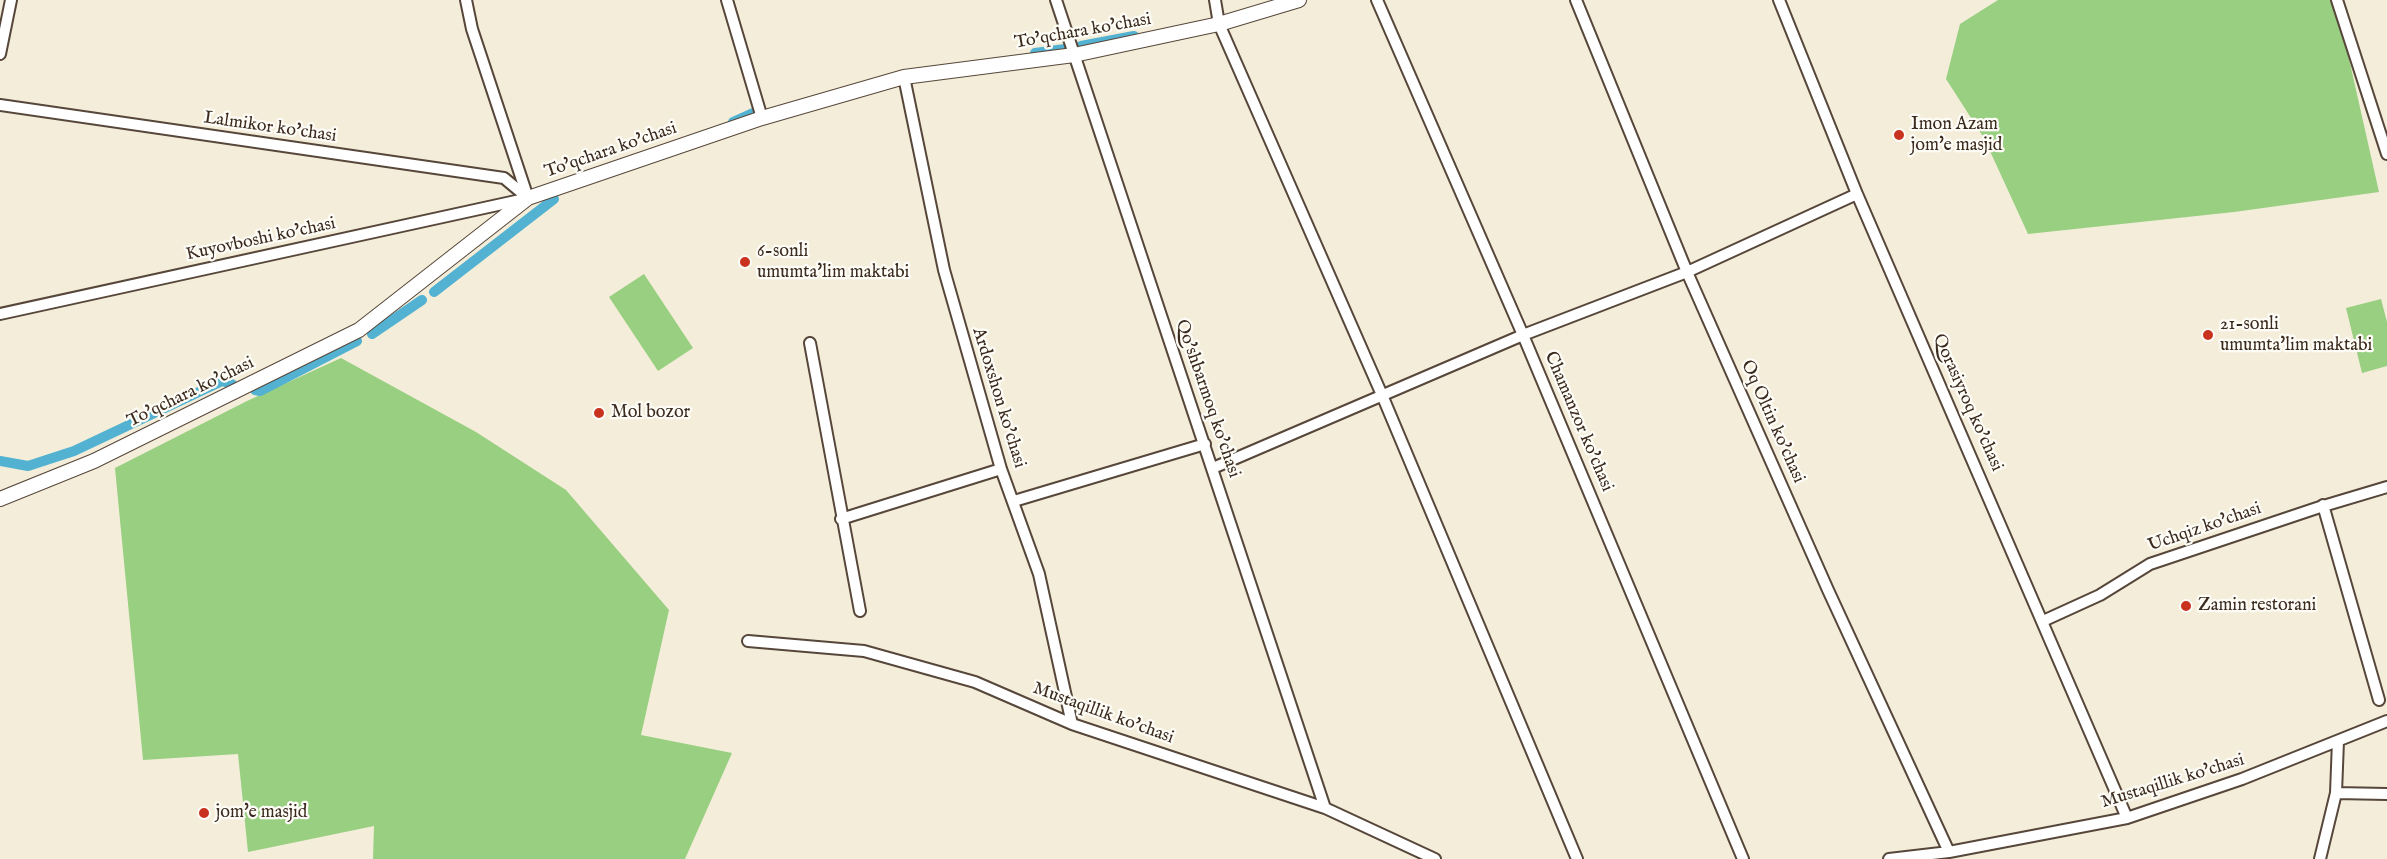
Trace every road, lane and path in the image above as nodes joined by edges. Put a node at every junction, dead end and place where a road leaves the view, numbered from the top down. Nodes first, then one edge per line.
1 (11, 0) edge
2 (466, 0) edge
3 (727, 0) edge
4 (1056, 0) edge
5 (1215, 0) edge
6 (1299, 0) edge
7 (1377, 0) edge
8 (1576, 0) edge
9 (1779, 0) edge
10 (2337, 0) edge
11 (1219, 24) junction
12 (0, 54) edge
13 (1074, 55) junction
14 (904, 77) junction
15 (0, 105) edge
16 (762, 118) junction
17 (2386, 149) edge
18 (1857, 194) junction
19 (528, 198) junction
20 (1687, 272) junction
21 (0, 314) edge
22 (1523, 335) junction
23 (810, 343) dead end
24 (1382, 395) junction
25 (1205, 444) junction
26 (1213, 468) junction
27 (1001, 469) junction
28 (2387, 487) edge
29 (0, 499) edge
30 (1014, 501) junction
31 (2323, 506) junction
32 (841, 519) junction
33 (860, 611) dead end
34 (2043, 621) junction
35 (748, 641) dead end
36 (2379, 700) dead end
37 (2387, 721) edge
38 (1072, 724) junction
39 (2338, 741) junction
40 (2336, 793) junction
41 (2387, 794) edge
42 (1326, 808) junction
43 (2127, 818) junction
44 (1949, 852) junction
45 (1409, 854) edge
46 (1435, 859) edge
47 (1577, 859) edge
48 (1743, 859) edge
49 (1889, 859) edge
50 (2320, 859) edge

1 - 12 street
2 - 19 street
3 - 16 street
4 - 13 street, Qo'shbarmoq ko'chasi
5 - 11 street
6 - 11 street, To'qchara ko'chasi
7 - 22 street, Chamanzor ko'chasi
8 - 20 street, Oq Oltin ko'chasi
9 - 18 street, Qorasiyroq ko'chasi
10 - 17 street
11 - 13 street, To'qchara ko'chasi
11 - 24 street
13 - 14 street, To'qchara ko'chasi
13 - 25 street, Qo'shbarmoq ko'chasi
14 - 16 street, To'qchara ko'chasi
14 - 27 street, Ardoxshon ko'chasi
15 - 19 street, Lalmikor ko'chasi
16 - 19 street, To'qchara ko'chasi
18 - 20 street
18 - 34 street, Qorasiyroq ko'chasi
19 - 21 street, Kuyovboshi ko'chasi
19 - 29 street, To'qchara ko'chasi
20 - 22 street
20 - 44 street, Oq Oltin ko'chasi
22 - 24 street
22 - 48 street, Chamanzor ko'chasi
23 - 32 street
24 - 26 street
24 - 47 street
25 - 26 street, Qo'shbarmoq ko'chasi
25 - 30 street
26 - 42 street, Qo'shbarmoq ko'chasi
27 - 30 street, Ardoxshon ko'chasi
27 - 32 street
28 - 31 street, Uchqiz ko'chasi
30 - 38 street, Ardoxshon ko'chasi
31 - 34 street, Uchqiz ko'chasi
31 - 36 street
32 - 33 street
34 - 43 street, Qorasiyroq ko'chasi
35 - 38 street, Mustaqillik ko'chasi
37 - 39 street, Mustaqillik ko'chasi
38 - 42 street, Mustaqillik ko'chasi
39 - 40 street
39 - 43 street, Mustaqillik ko'chasi
40 - 41 street
40 - 50 street
42 - 45 street, Mustaqillik ko'chasi
43 - 44 street, Mustaqillik ko'chasi
44 - 49 street, Mustaqillik ko'chasi
45 - 46 street, Mustaqillik ko'chasi

